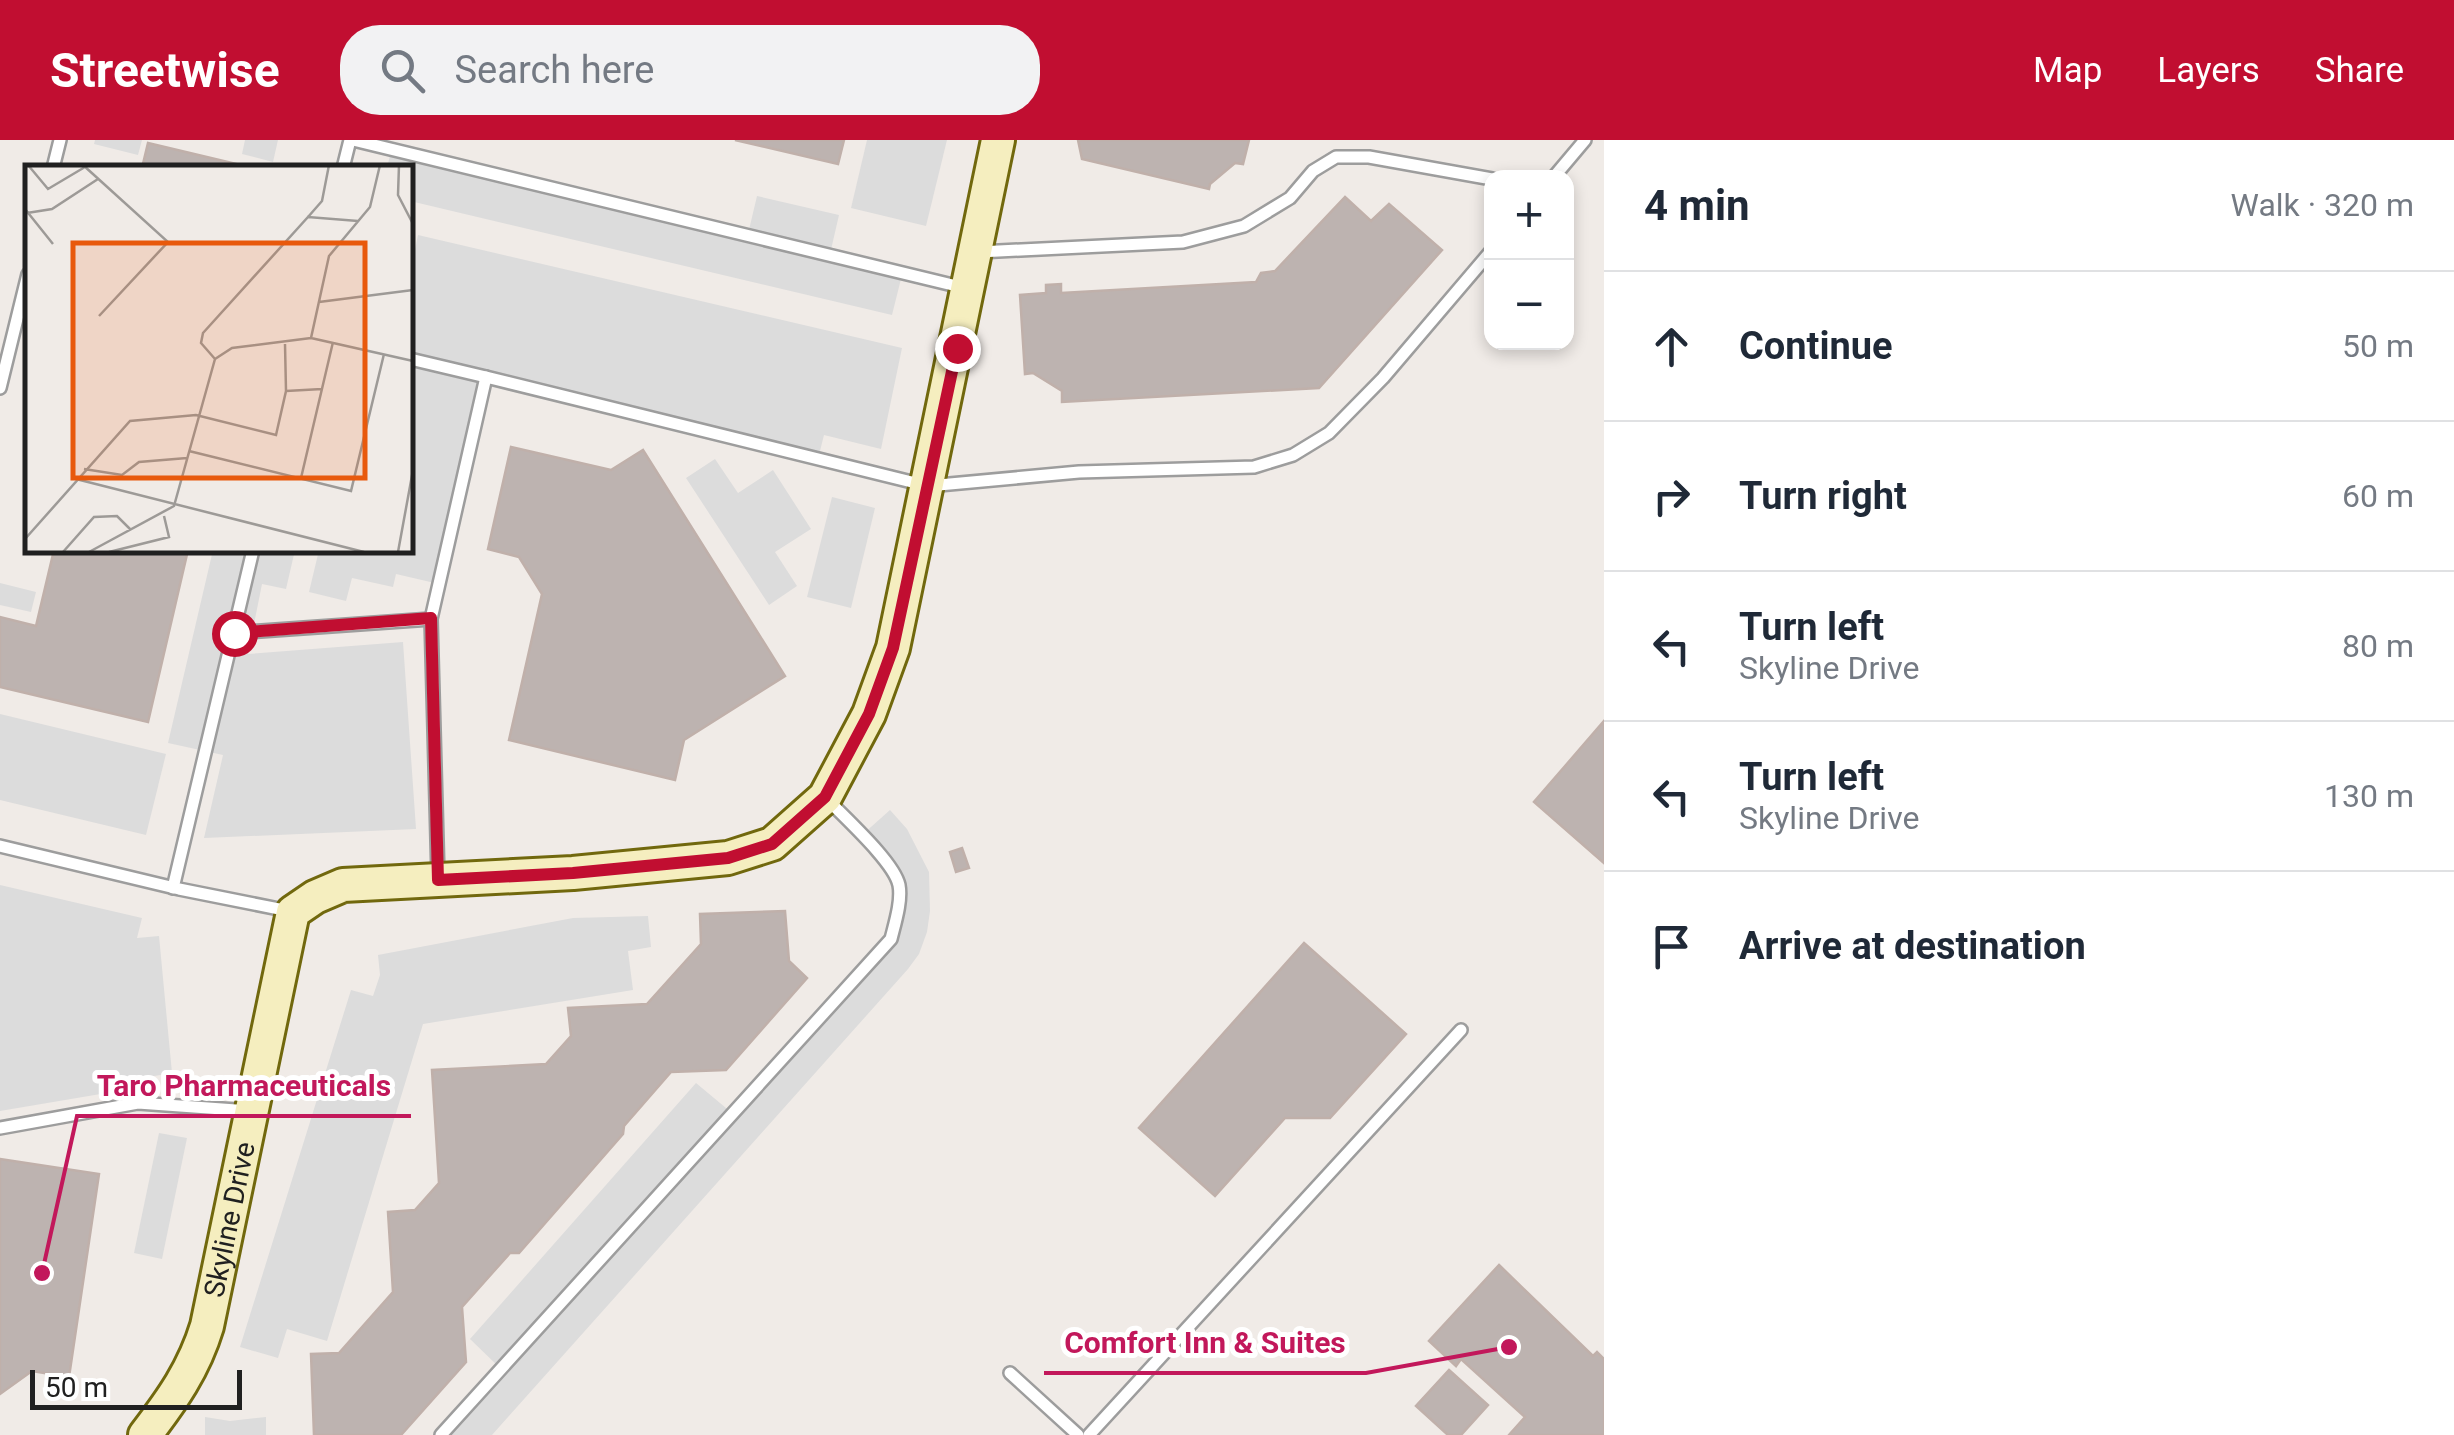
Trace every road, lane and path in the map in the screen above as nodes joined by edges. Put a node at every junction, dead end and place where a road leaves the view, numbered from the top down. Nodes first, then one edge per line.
1 (60, 140) edge
2 (351, 140) edge
3 (998, 140) edge
4 (1585, 140) edge
5 (54, 165) edge
6 (345, 165) edge
7 (1560, 170) edge
8 (1484, 177) edge
9 (976, 252) junction
10 (1484, 259) edge
11 (25, 286) edge
12 (969, 289) junction
13 (412, 359) edge
14 (486, 377) junction
15 (0, 388) edge
16 (928, 486) junction
17 (254, 552) edge
18 (431, 618) junction
19 (234, 633) junction
20 (825, 797) junction
21 (0, 846) edge
22 (438, 880) junction
23 (173, 888) junction
24 (293, 912) junction
25 (1461, 1030) dead end
26 (254, 1111) junction
27 (0, 1128) edge
28 (1010, 1373) dead end
29 (145, 1435) edge
30 (441, 1435) edge
31 (1078, 1435) edge
32 (1089, 1435) edge

1 - 5 lane
2 - 6 lane
2 - 12 lane
3 - 9 street
4 - 7 lane
8 - 9 lane
9 - 12 street
10 - 16 lane
11 - 15 lane
12 - 16 street
13 - 14 lane
14 - 16 lane
14 - 18 lane
16 - 20 street
17 - 19 lane
18 - 19 lane
18 - 22 lane
19 - 23 lane
20 - 22 street
20 - 30 lane
21 - 23 lane
22 - 24 street
23 - 24 lane
24 - 26 street, Skyline Drive
25 - 32 lane
26 - 27 lane
26 - 29 street, Skyline Drive
28 - 31 lane

